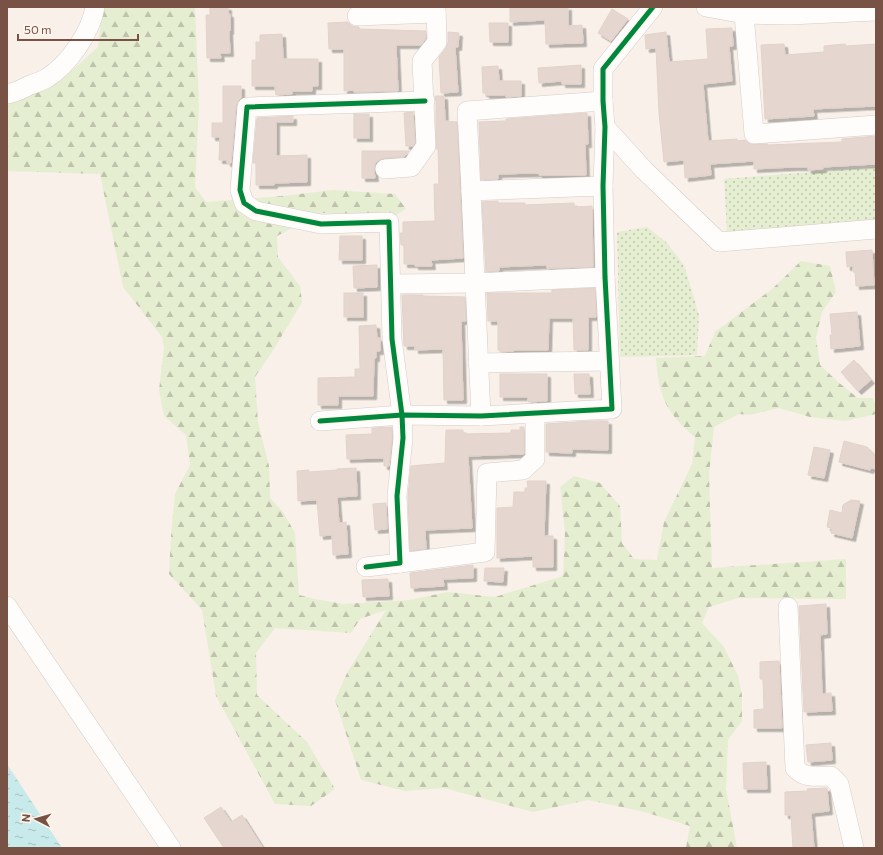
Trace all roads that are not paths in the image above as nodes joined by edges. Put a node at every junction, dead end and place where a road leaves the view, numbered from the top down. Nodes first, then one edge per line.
1 (95, 7) edge
2 (653, 7) edge
3 (706, 7) edge
4 (436, 10) edge
5 (876, 10) edge
6 (744, 14) junction
7 (357, 16) dead end
8 (7, 94) edge
9 (425, 100) junction
10 (603, 101) junction
11 (876, 125) edge
12 (605, 127) junction
13 (385, 169) dead end
14 (603, 186) junction
15 (471, 191) junction
16 (876, 229) edge
17 (605, 277) junction
18 (474, 283) junction
19 (392, 284) junction
20 (610, 361) junction
21 (478, 363) junction
22 (535, 413) junction
23 (402, 416) junction
24 (481, 416) junction
25 (320, 421) dead end
26 (400, 563) junction
27 (366, 567) dead end
28 (7, 606) edge
29 (788, 607) dead end
30 (171, 848) edge
31 (854, 848) edge

1 - 8 street
2 - 10 street
3 - 6 street
4 - 7 street
4 - 9 street
5 - 6 street
6 - 11 street
9 - 13 street
9 - 19 street
10 - 12 street
10 - 15 street
12 - 14 street
12 - 16 street
14 - 15 street
14 - 17 street
15 - 18 street
17 - 18 street
17 - 20 street
18 - 19 street
18 - 21 street
19 - 23 street
20 - 21 street
20 - 22 street
21 - 24 street
22 - 24 street
22 - 26 street
23 - 24 street
23 - 25 street
23 - 26 street
26 - 27 street
28 - 30 street
29 - 31 street

